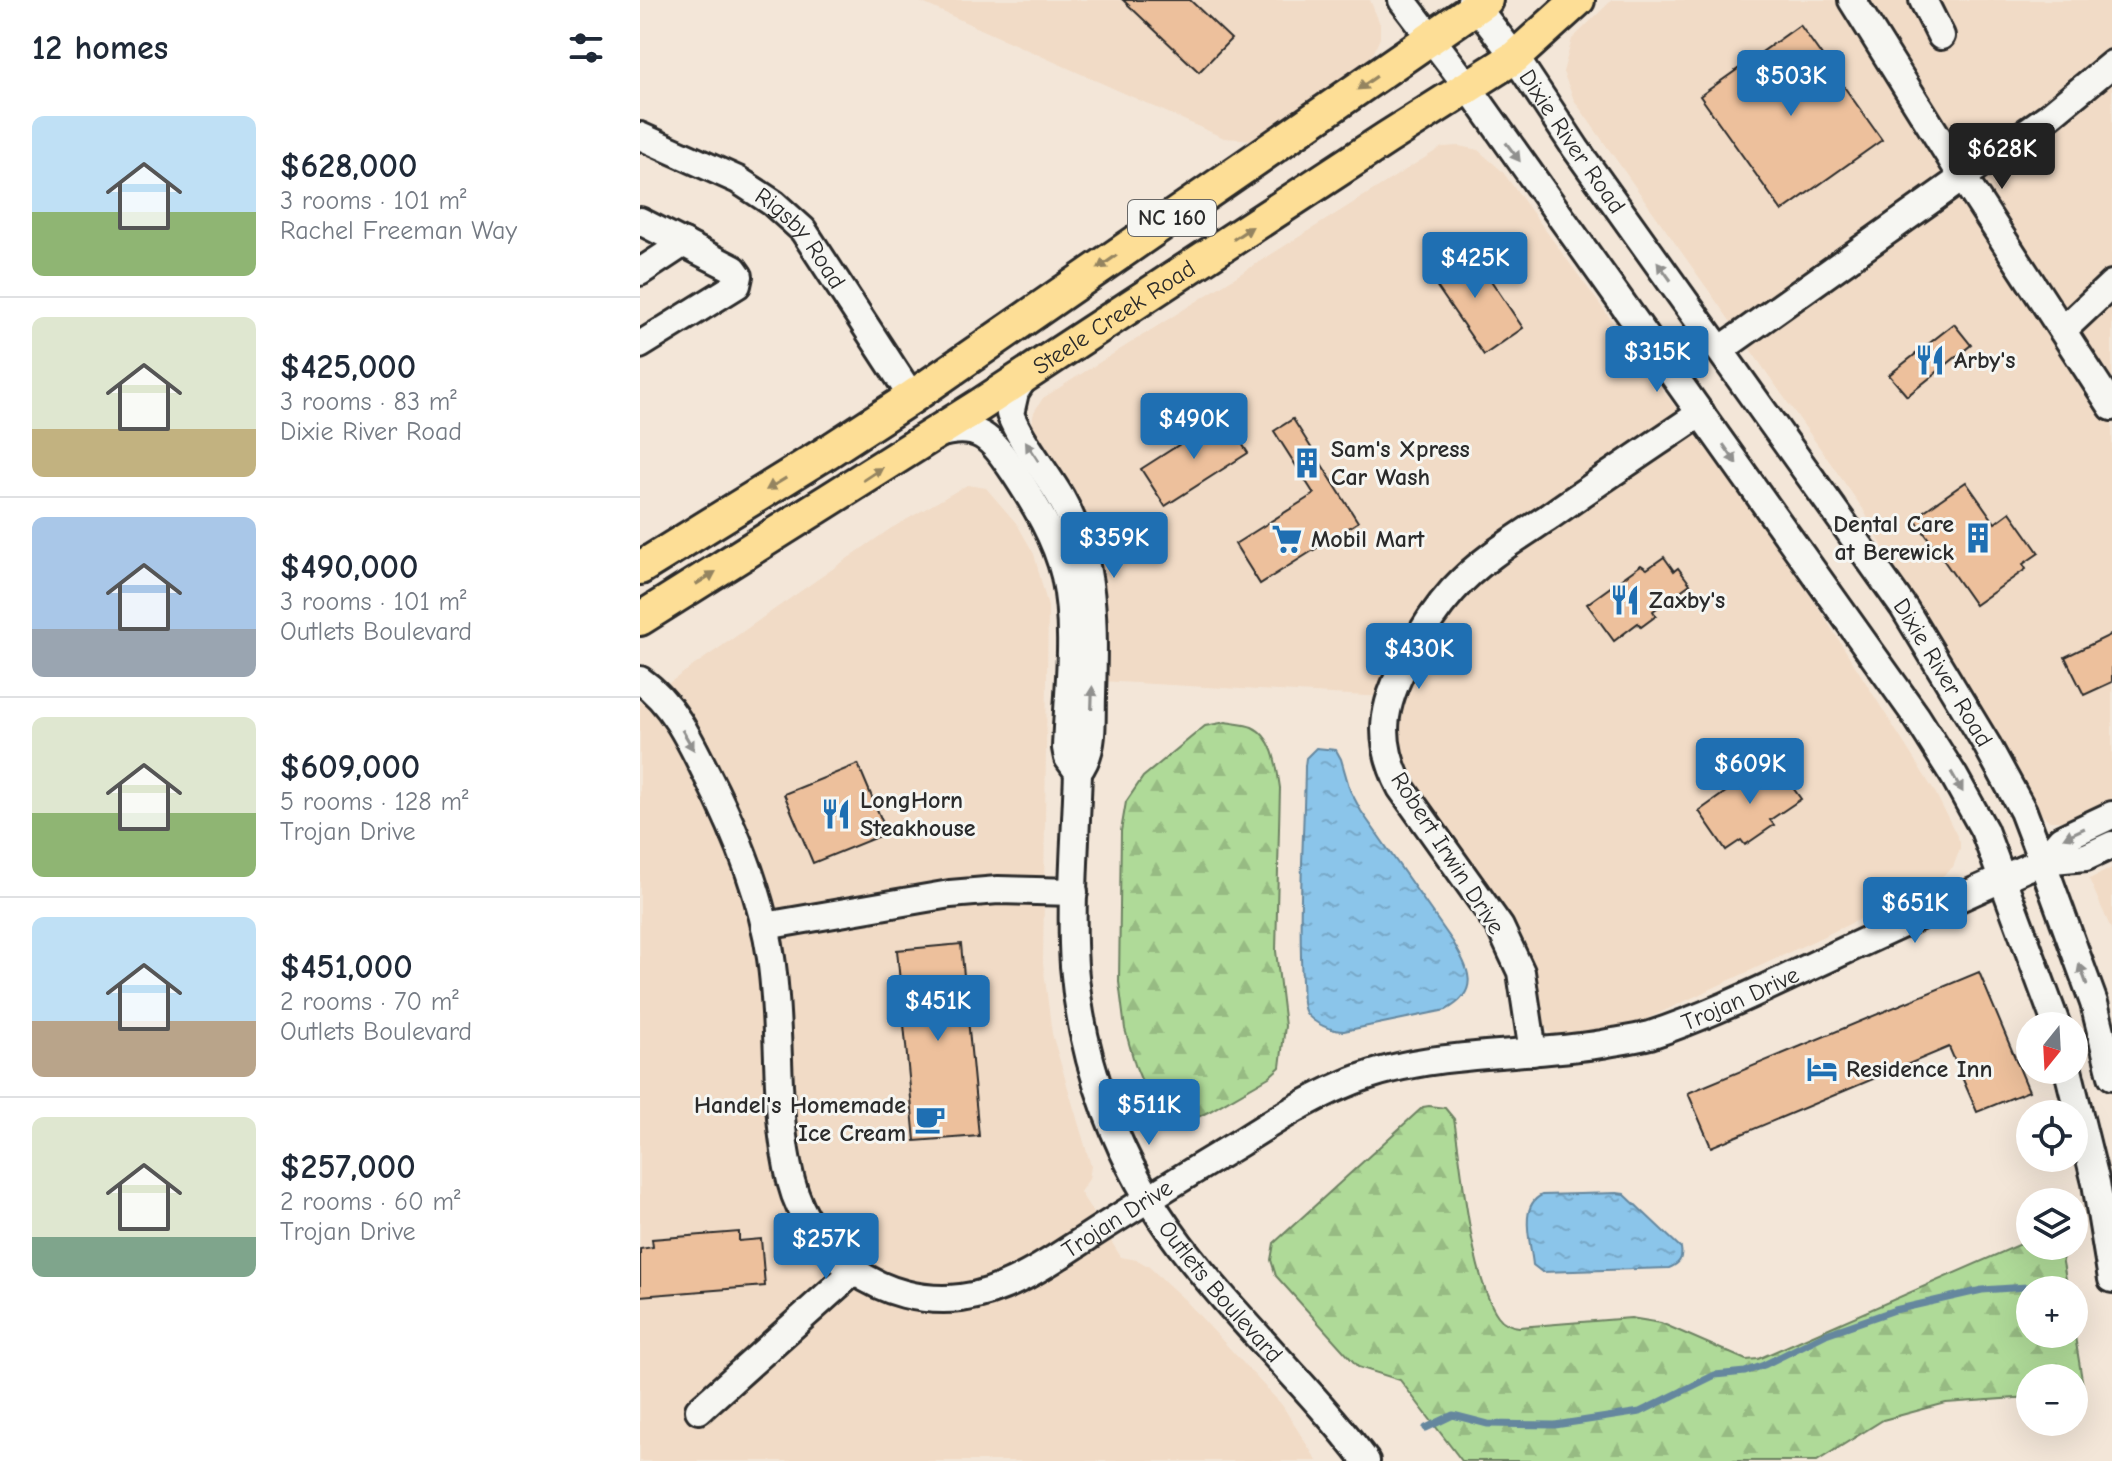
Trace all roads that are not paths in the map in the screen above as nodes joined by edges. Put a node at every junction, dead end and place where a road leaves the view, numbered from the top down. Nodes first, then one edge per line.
1 (1402, 0) edge
2 (1578, 0) edge
3 (1852, 0) edge
4 (1923, 0) edge
5 (1478, 2) edge
6 (1941, 36) dead end
7 (1431, 38) junction
8 (1515, 57) junction
9 (2112, 64) edge
10 (1469, 88) junction
11 (640, 136) edge
12 (1962, 176) junction
13 (640, 221) edge
14 (684, 243) junction
15 (640, 272) edge
16 (2112, 284) edge
17 (2063, 330) junction
18 (640, 345) edge
19 (1720, 350) junction
20 (1026, 375) junction
21 (912, 397) junction
22 (2112, 407) edge
23 (1701, 413) junction
24 (930, 437) junction
25 (815, 511) junction
26 (640, 568) edge
27 (640, 619) edge
28 (640, 680) edge
29 (1078, 772) junction
30 (2112, 815) edge
31 (2112, 845) edge
32 (2024, 868) junction
33 (1074, 892) junction
34 (765, 926) junction
35 (2054, 1012) edge
36 (1533, 1052) junction
37 (2112, 1076) edge
38 (2071, 1084) edge
39 (1148, 1199) junction
40 (854, 1271) junction
41 (2112, 1279) edge
42 (699, 1410) dead end
43 (1366, 1461) edge

1 - 7 street, Dixie River Road
2 - 8 main road, Steele Creek Road / NC 160
3 - 12 street
4 - 6 street
5 - 7 main road, Steele Creek Road / NC 160
5 - 8 street, Dixie River Road
7 - 10 street, Dixie River Road
7 -> 21 main road, Steele Creek Road / NC 160
8 - 10 main road, Steele Creek Road / NC 160
19 -> 8 street, Dixie River Road
9 - 12 street
20 -> 10 main road, Steele Creek Road / NC 160
10 -> 23 street, Dixie River Road
11 - 21 street, Rigsby Road
12 - 17 street
12 - 19 street
13 - 14 street
14 - 15 street
14 - 18 street
16 - 17 street
17 - 22 street
19 - 32 street, Dixie River Road
20 - 24 main road, Steele Creek Road / NC 160
29 -> 20 street, Outlets Boulevard
21 - 25 main road
21 -> 26 main road, Steele Creek Road / NC 160
23 -> 32 street, Dixie River Road
23 - 36 street, Robert Irwin Drive
25 -> 24 main road, Steele Creek Road / NC 160
24 - 29 street, Outlets Boulevard
27 -> 25 main road, Steele Creek Road / NC 160
28 -> 34 street, Trojan Drive
29 - 33 street, Outlets Boulevard
30 -> 32 street
31 - 32 street
32 - 35 street, Dixie River Road
32 - 36 street, Trojan Drive
37 -> 32 street, Dixie River Road
33 - 34 street
33 - 39 street, Outlets Boulevard
34 - 40 street, Trojan Drive
36 - 39 street, Trojan Drive
38 - 41 street
39 - 40 street, Trojan Drive
39 - 43 street, Outlets Boulevard
40 - 42 street

